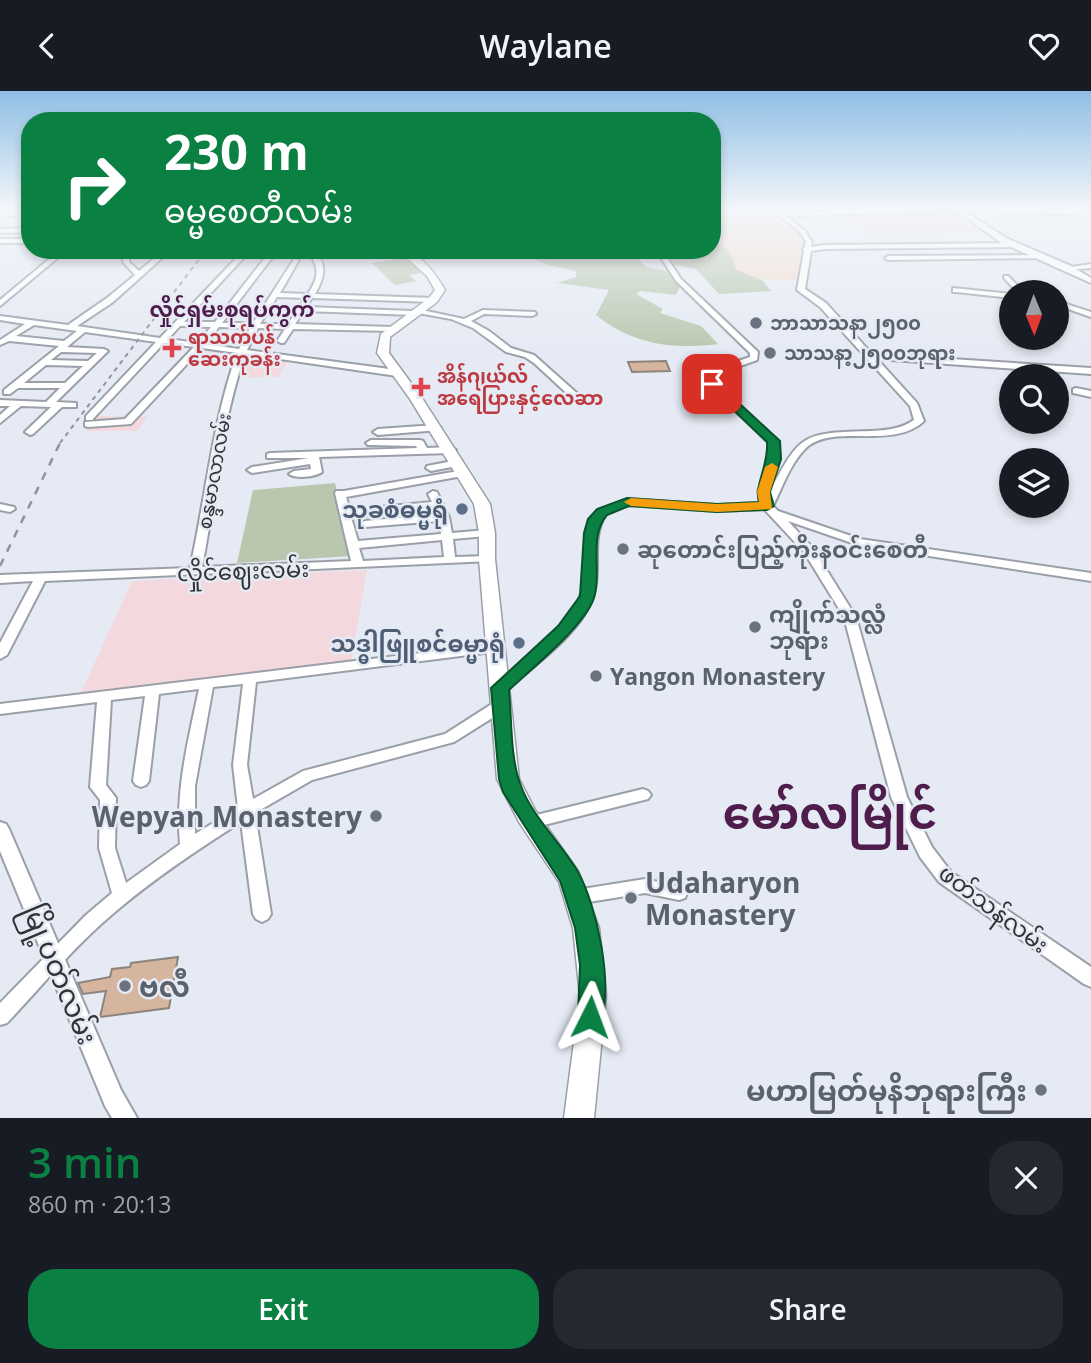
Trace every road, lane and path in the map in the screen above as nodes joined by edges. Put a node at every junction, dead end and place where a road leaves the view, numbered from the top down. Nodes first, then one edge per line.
1 (807, 256) edge
2 (1044, 257) joint
3 (888, 258) dead end
4 (53, 259) edge
5 (126, 259) edge
6 (158, 259) edge
7 (239, 259) edge
8 (268, 259) edge
9 (316, 259) edge
10 (412, 259) edge
11 (665, 259) edge
12 (296, 260) dead end
13 (1091, 266) edge
14 (1068, 268) junction
15 (139, 275) junction
16 (1006, 277) dead end
17 (1009, 280) edge
18 (1091, 281) edge
19 (956, 290) dead end
20 (985, 290) dead end
21 (999, 291) edge
22 (274, 295) junction
23 (999, 295) edge
24 (309, 296) junction
25 (433, 300) junction
26 (0, 304) edge
27 (1069, 307) edge
28 (300, 309) junction
29 (336, 310) junction
30 (371, 310) junction
31 (416, 312) junction
32 (532, 314) dead end
33 (1091, 315) edge
34 (0, 318) edge
35 (466, 321) junction
36 (33, 323) junction
37 (181, 324) junction
38 (218, 325) junction
39 (255, 325) junction
40 (289, 326) junction
41 (326, 327) junction
42 (69, 328) junction
43 (361, 328) junction
44 (84, 329) junction
45 (393, 329) junction
46 (8, 338) junction
47 (164, 341) junction
48 (281, 341) dead end
49 (0, 343) edge
50 (201, 345) junction
51 (62, 347) junction
52 (242, 351) junction
53 (869, 356) junction
54 (42, 362) junction
55 (90, 364) junction
56 (1091, 371) edge
57 (397, 373) junction
58 (15, 385) junction
59 (68, 386) junction
60 (1076, 391) dead end
61 (7, 392) dead end
62 (1091, 394) edge
63 (577, 398) dead end
64 (0, 403) edge
65 (19, 403) junction
66 (55, 404) junction
67 (73, 405) dead end
68 (0, 420) edge
69 (436, 428) junction
70 (401, 430) junction
71 (30, 432) dead end
72 (378, 432) dead end
73 (404, 441) junction
74 (371, 443) dead end
75 (423, 451) junction
76 (270, 456) dead end
77 (315, 458) junction
78 (458, 462) junction
79 (431, 468) dead end
80 (252, 470) dead end
81 (294, 474) dead end
82 (771, 510) junction
83 (345, 514) junction
84 (444, 517) junction
85 (365, 524) dead end
86 (487, 533) junction
87 (448, 537) junction
88 (353, 545) junction
89 (487, 559) junction
90 (450, 561) junction
91 (358, 565) junction
92 (195, 572) junction
93 (41, 577) junction
94 (1091, 577) edge
95 (0, 579) edge
96 (495, 648) junction
97 (0, 655) edge
98 (250, 679) junction
99 (207, 684) junction
100 (153, 691) junction
101 (104, 696) junction
102 (500, 697) junction
103 (0, 709) edge
104 (141, 781) dead end
105 (643, 795) dead end
106 (249, 809) junction
107 (532, 822) junction
108 (0, 829) edge
109 (188, 847) junction
110 (679, 893) dead end
111 (121, 896) junction
112 (576, 897) junction
113 (262, 914) dead end
114 (55, 958) junction
115 (1091, 978) edge
116 (0, 1016) edge
117 (125, 1118) edge
118 (579, 1118) edge

1 - 53 street
2 - 3 street
2 - 14 main road
4 - 26 street
5 - 15 street
6 - 15 street
7 - 37 street
8 - 38 street
9 - 24 street
10 - 25 highway
11 - 82 street
12 - 22 street, စန္ဒမာလာလမ်း
13 - 14 street
14 - 18 main road
15 - 42 street
16 - 17 street
19 - 23 street
20 - 21 street
22 - 24 street
22 - 39 street, စန္ဒမာလာလမ်း
24 - 25 street
24 - 28 street
25 - 31 highway
27 - 33 street
28 - 29 street
28 - 40 street
29 - 30 street
29 - 41 street
30 - 31 street
30 - 43 street
31 - 35 street
31 - 45 highway
32 - 35 street
34 - 36 street
35 - 63 street
36 - 42 street
36 - 46 street
37 - 38 street
37 - 47 street
38 - 39 street
38 - 50 street
39 - 40 street
39 - 52 street, စန္ဒမာလာလမ်း
40 - 41 street
40 - 48 street
41 - 43 street
42 - 44 street
43 - 45 street
44 - 47 street
44 - 51 street
45 - 57 highway
46 - 49 street
46 - 51 street
47 - 50 street
47 - 50 street
50 - 52 street
51 - 54 street
51 - 55 street
52 - 57 street
52 - 92 street, စန္ဒမာလာလမ်း
53 - 56 street
53 - 82 street
54 - 55 street
54 - 58 street
55 - 59 street
57 - 69 highway
58 - 59 street
58 - 61 street
59 - 66 street
60 - 62 street
64 - 65 street
65 - 66 street
65 - 68 street
66 - 67 street
66 - 71 street
69 - 70 street
69 - 78 highway
70 - 72 street
70 - 73 street
73 - 74 street
73 - 75 street
75 - 77 street
75 - 78 street
76 - 77 street
77 - 80 street
77 - 81 street
78 - 79 street
78 - 83 street
78 - 86 highway
82 - 94 street
82 - 102 street
82 - 115 street, ဖတ်သန်လမ်း
83 - 84 street
83 - 88 street
84 - 85 street
84 - 87 street
86 - 87 street
86 - 89 highway
87 - 88 street
87 - 90 street
88 - 91 street
89 - 90 street, လှိုင်ဈေးလမ်း
89 - 96 highway
90 - 91 street, လှိုင်ဈေးလမ်း
91 - 92 street, လှိုင်ဈေးလမ်း
92 - 93 street, လှိုင်ဈေးလမ်း
93 - 95 street, လှိုင်ဈေးလမ်း
93 - 97 street
96 - 98 street
96 - 102 highway
98 - 99 street
98 - 106 street
99 - 100 street
99 - 109 street
100 - 101 street
100 - 104 street
101 - 103 street
101 - 111 street
102 - 106 street
102 - 107 highway
105 - 107 street
106 - 109 street
106 - 113 street
107 - 112 highway
108 - 114 main road, မြို့ပတ်လမ်း
109 - 111 street
110 - 112 street
111 - 114 street
112 - 118 highway
114 - 116 street
114 - 117 main road, မြို့ပတ်လမ်း

